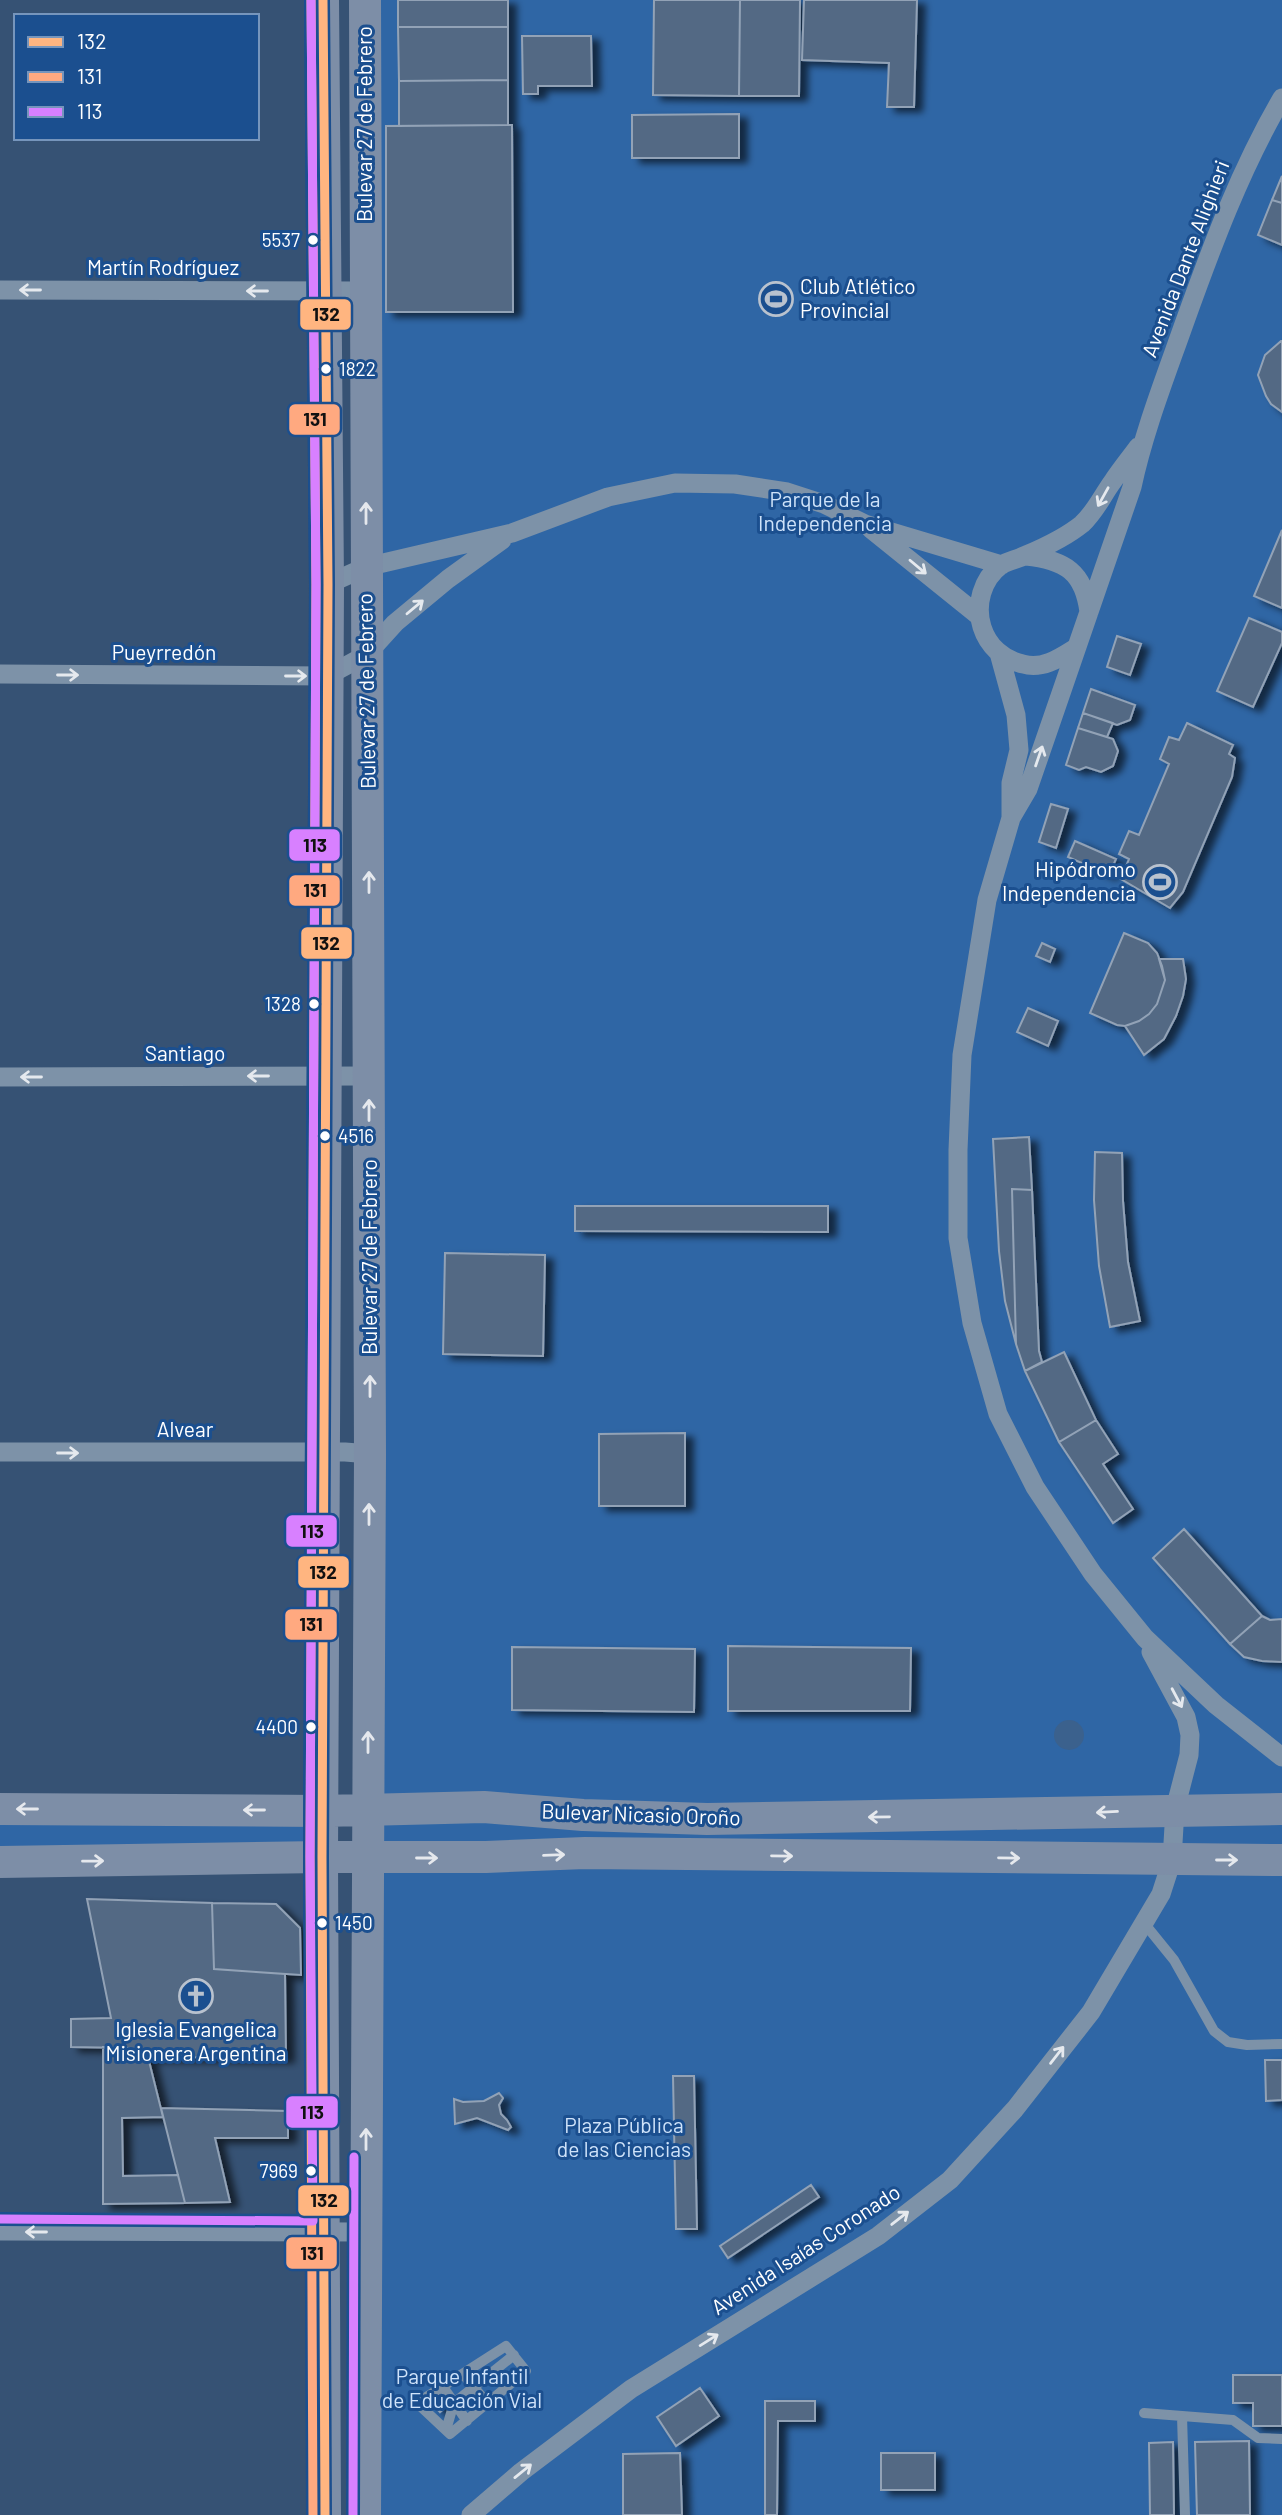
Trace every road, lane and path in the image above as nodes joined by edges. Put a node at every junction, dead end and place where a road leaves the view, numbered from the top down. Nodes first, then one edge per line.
1 (323, 0) edge
2 (365, 0) edge
3 (1282, 98) edge
4 (0, 290) edge
5 (325, 291) junction
6 (365, 291) junction
7 (1142, 441) junction
8 (865, 524) junction
9 (512, 533) junction
10 (1025, 556) junction
11 (1002, 565) junction
12 (366, 567) junction
13 (328, 584) junction
14 (1089, 612) junction
15 (979, 616) junction
16 (1077, 647) junction
17 (999, 653) junction
18 (366, 655) junction
19 (0, 674) edge
20 (327, 676) junction
21 (1011, 818) junction
22 (326, 1076) junction
23 (369, 1076) junction
24 (0, 1077) edge
25 (0, 1452) edge
26 (324, 1453) junction
27 (370, 1454) junction
28 (1145, 1638) junction
29 (1282, 1757) edge
30 (0, 1809) edge
31 (1175, 1809) junction
32 (1282, 1809) edge
33 (368, 1810) junction
34 (323, 1811) junction
35 (322, 1857) junction
36 (368, 1858) junction
37 (1172, 1860) junction
38 (1282, 1860) edge
39 (0, 1862) edge
40 (1144, 1923) junction
41 (1282, 2045) edge
42 (0, 2231) edge
43 (366, 2232) junction
44 (325, 2233) junction
45 (514, 2355) junction
46 (488, 2358) junction
47 (496, 2370) junction
48 (463, 2374) junction
49 (508, 2386) junction
50 (443, 2387) junction
51 (474, 2387) junction
52 (454, 2403) junction
53 (487, 2403) junction
54 (1144, 2413) dead end
55 (1182, 2416) junction
56 (467, 2421) junction
57 (448, 2432) junction
58 (1282, 2439) edge
59 (326, 2515) edge
60 (365, 2515) edge
61 (471, 2515) edge
62 (1185, 2515) edge

1 - 5 main road, Bulevar 27 de Febrero
2 - 6 main road, Bulevar 27 de Febrero
3 - 7 street, Avenida Dante Alighieri
5 -> 4 street, Martín Rodríguez
5 - 6 street, Martín Rodríguez
5 - 13 main road, Bulevar 27 de Febrero
12 -> 6 main road, Bulevar 27 de Febrero
7 -> 10 street, Avenida Dante Alighieri
7 - 14 street, Avenida Dante Alighieri
8 - 9 street
8 - 11 street
8 -> 15 street
9 - 12 street
18 -> 9 street
10 - 11 street
10 - 14 street
11 - 15 street
12 - 13 street
12 - 18 main road, Bulevar 27 de Febrero
13 - 20 main road, Bulevar 27 de Febrero
14 - 16 street
15 - 17 street
16 - 17 street
21 -> 16 street
17 - 21 street
18 - 20 street
23 -> 18 main road, Bulevar 27 de Febrero
19 -> 20 street, Pueyrredón
20 - 22 main road, Bulevar 27 de Febrero
21 - 28 street
22 - 23 street, Santiago
22 -> 24 street, Santiago
22 - 26 main road, Bulevar 27 de Febrero
27 -> 23 main road, Bulevar 27 de Febrero
25 -> 26 street, Alvear
26 - 27 street, Alvear
26 - 34 main road, Bulevar 27 de Febrero
33 -> 27 main road, Bulevar 27 de Febrero
28 - 29 street
28 -> 31 street
34 -> 30 main road, Bulevar Nicasio Oroño
31 - 32 main road, Bulevar Nicasio Oroño
31 -> 33 main road, Bulevar Nicasio Oroño
31 - 37 street
33 - 34 main road, Bulevar Nicasio Oroño
33 - 36 main road, Bulevar 27 de Febrero
34 - 35 main road, Bulevar 27 de Febrero
35 - 36 main road, Bulevar Nicasio Oroño
39 -> 35 main road, Bulevar Nicasio Oroño
35 - 44 main road, Bulevar 27 de Febrero
36 -> 37 main road, Bulevar Nicasio Oroño
43 -> 36 main road, Bulevar 27 de Febrero
37 -> 38 main road, Bulevar Nicasio Oroño
37 - 40 street, Avenida Isaías Coronado
40 - 41 lane
61 -> 40 street, Avenida Isaías Coronado
44 -> 42 street
43 - 44 street
43 - 60 main road, Bulevar 27 de Febrero
44 - 59 main road, Bulevar 27 de Febrero
45 - 46 lane
45 - 47 lane
45 - 49 lane
46 - 47 lane
46 - 48 lane
47 - 49 lane
47 - 51 lane
48 - 50 lane
48 - 51 lane
49 - 53 lane
50 - 52 lane
50 - 57 lane
51 - 52 lane
51 - 53 lane
52 - 56 lane
52 - 57 lane
53 - 56 lane
54 - 55 lane
55 - 58 lane
55 - 62 lane
56 - 57 lane

